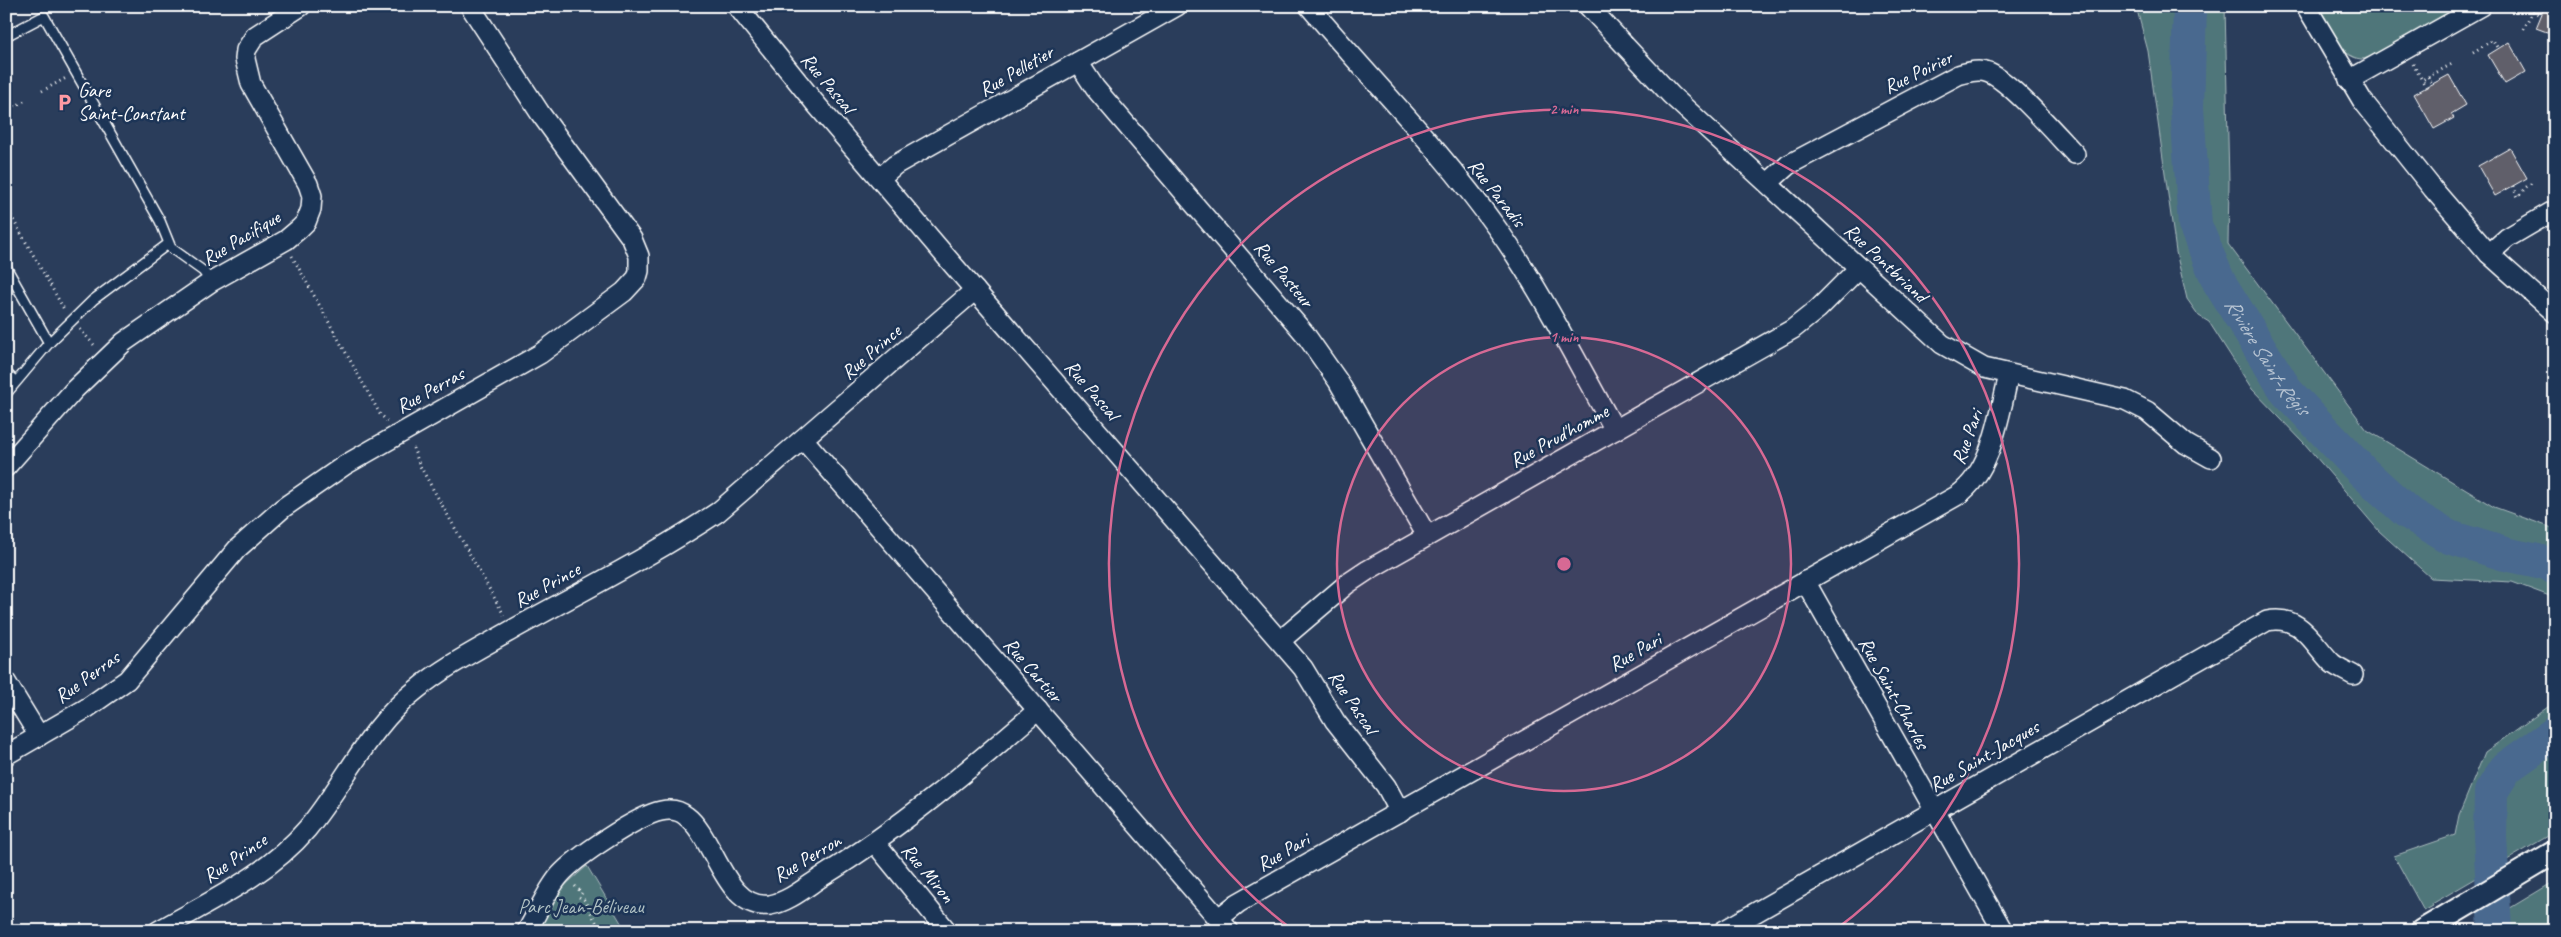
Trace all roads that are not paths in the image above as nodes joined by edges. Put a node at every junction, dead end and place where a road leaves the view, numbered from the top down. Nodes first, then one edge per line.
1 (301, 6) edge
2 (470, 6) edge
3 (1176, 6) edge
4 (1309, 6) edge
5 (1588, 6) edge
6 (2306, 6) edge
7 (2481, 6) edge
8 (741, 8) edge
9 (6, 36) edge
10 (1078, 62) junction
11 (2349, 80) junction
12 (2074, 154) dead end
13 (880, 178) junction
14 (1768, 183) junction
15 (2555, 210) edge
16 (168, 244) junction
17 (2489, 254) junction
18 (6, 267) edge
19 (1858, 269) junction
20 (211, 282) junction
21 (975, 290) junction
22 (2555, 312) edge
23 (50, 343) junction
24 (6, 372) edge
25 (2010, 375) junction
26 (15, 381) junction
27 (6, 394) edge
28 (1615, 430) junction
29 (803, 439) junction
30 (2211, 458) dead end
31 (6, 467) edge
32 (1427, 536) junction
33 (1805, 581) junction
34 (1280, 641) junction
35 (2353, 675) dead end
36 (6, 682) edge
37 (1038, 710) junction
38 (39, 736) junction
39 (6, 755) edge
40 (1934, 810) junction
41 (1400, 812) junction
42 (875, 842) junction
43 (2555, 852) edge
44 (1224, 924) edge
45 (158, 931) edge
46 (527, 931) edge
47 (947, 931) edge
48 (1723, 931) edge
49 (2003, 931) edge
50 (2422, 931) edge

1 - 20 street, Rue Pacifique
2 - 38 street, Rue Perras
3 - 10 street, Rue Pelletier
4 - 28 street, Rue Paradis
5 - 14 street, Rue Pontbriand
6 - 11 street
7 - 11 street
8 - 13 street, Rue Pascal
9 - 16 lane
10 - 13 street, Rue Pelletier
10 - 32 street, Rue Pasteur
11 - 17 street
12 - 14 street, Rue Poirier
13 - 21 street, Rue Pascal
14 - 19 street, Rue Pontbriand
15 - 17 street
16 - 20 lane
16 - 23 lane
17 - 22 street
18 - 23 lane
19 - 25 street, Rue Pontbriand
19 - 28 street, Rue Prud'homme
20 - 31 street, Rue Pacifique
21 - 29 street, Rue Prince
21 - 34 street, Rue Pascal
23 - 26 lane
24 - 26 lane
25 - 30 street, Rue Pontbriand
25 - 33 street, Rue Pari
26 - 27 lane
28 - 32 street, Rue Prud'homme
29 - 37 street, Rue Cartier
29 - 45 street, Rue Prince
32 - 34 street, Rue Prud'homme
33 - 40 street, Rue Saint-Charles
33 - 41 street, Rue Pari
34 - 41 street, Rue Pascal
35 - 40 street, Rue Saint-Jacques
36 - 38 street
37 - 42 street, Rue Perron
37 - 44 street, Rue Cartier
38 - 39 street, Rue Perras
40 - 48 street, Rue Saint-Jacques
40 - 49 street, Rue Saint-Charles
41 - 44 street, Rue Pari
42 - 46 street, Rue Perron
42 - 47 street, Rue Miron
43 - 50 street

